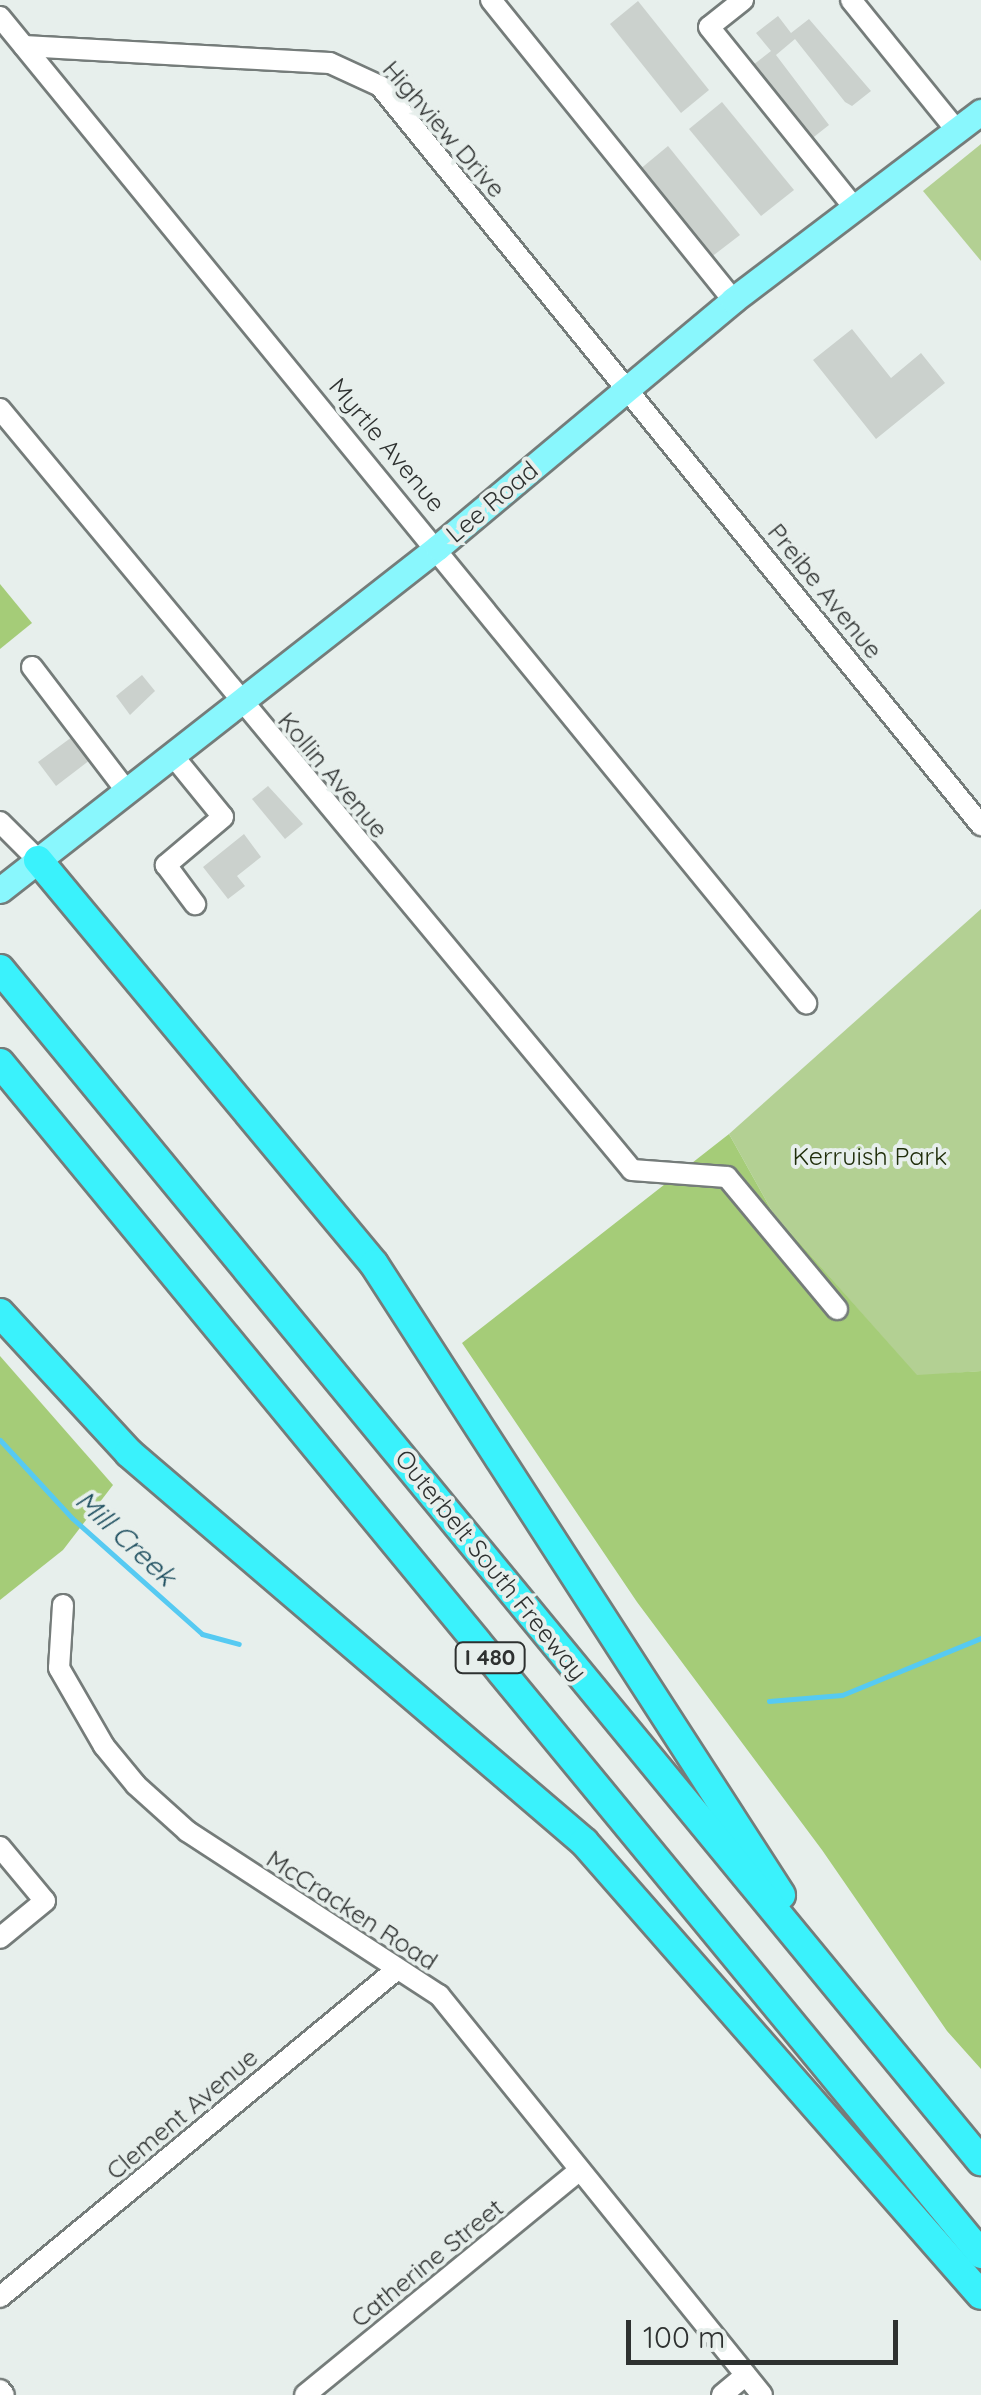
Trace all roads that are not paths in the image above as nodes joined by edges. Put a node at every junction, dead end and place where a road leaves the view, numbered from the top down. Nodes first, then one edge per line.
1 (743, 0) edge
2 (851, 0) edge
3 (497, 2) edge
4 (0, 17) edge
5 (24, 46) junction
6 (981, 112) edge
7 (957, 131) junction
8 (853, 206) junction
9 (733, 300) junction
10 (629, 388) junction
11 (0, 408) edge
12 (438, 546) junction
13 (32, 667) dead end
14 (240, 704) junction
15 (174, 756) junction
16 (128, 793) junction
17 (0, 822) edge
18 (981, 825) edge
19 (38, 860) junction
20 (0, 890) edge
21 (195, 904) dead end
22 (8, 979) edge
23 (806, 1003) dead end
24 (0, 1063) edge
25 (838, 1309) dead end
26 (0, 1313) edge
27 (63, 1605) dead end
28 (0, 1847) edge
29 (0, 1938) edge
30 (396, 1970) junction
31 (828, 1974) junction
32 (981, 2161) edge
33 (580, 2170) junction
34 (981, 2254) edge
35 (981, 2295) edge
36 (0, 2297) edge
37 (746, 2375) junction
38 (305, 2395) edge
39 (722, 2395) edge
40 (762, 2395) edge

1 - 8 street
2 - 7 street
3 - 9 street
4 - 5 street, Myrtle Avenue
5 - 10 street, Highview Drive
5 - 12 street, Myrtle Avenue
6 - 7 main road, Lee Road
7 - 8 main road, Lee Road
8 - 9 main road, Lee Road
9 - 10 main road, Lee Road
10 - 12 main road, Lee Road
10 - 18 street, Preibe Avenue
11 - 14 street, Kollin Avenue
12 - 14 main road, Lee Road
12 - 23 street, Myrtle Avenue
13 - 16 street
14 - 15 main road, Lee Road
14 - 25 street, Kollin Avenue
15 - 16 main road, Lee Road
15 - 21 street
16 - 19 main road, Lee Road
17 - 19 street
19 - 20 main road, Lee Road
19 - 31 highway
22 - 31 highway, Outerbelt South Freeway / I 480
24 - 34 highway, I 480
26 - 35 highway
27 - 30 street, McCracken Road
28 - 29 street
30 - 33 street, McCracken Road
30 - 36 street, Clement Avenue
31 - 32 highway, Outerbelt South Freeway / I 480
33 - 37 street, McCracken Road
33 - 38 street, Catherine Street
37 - 39 street
37 - 40 street, McCracken Road

